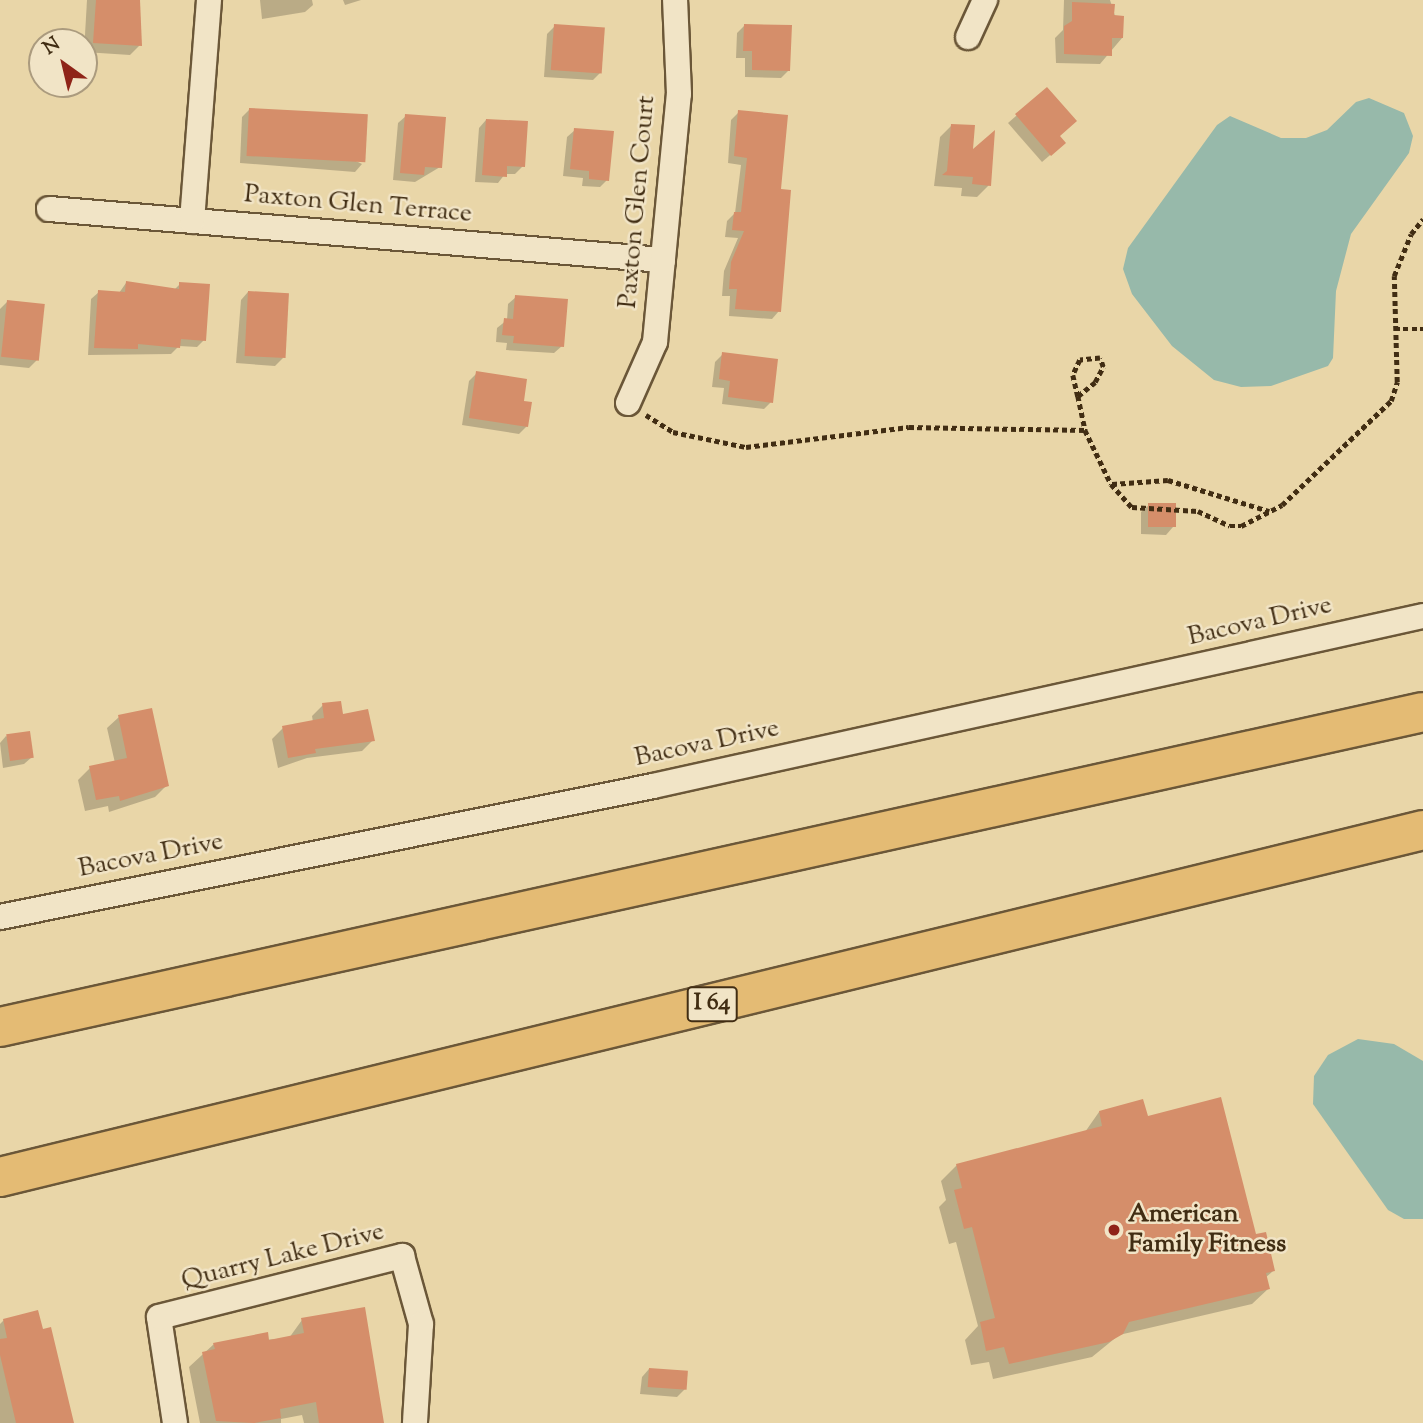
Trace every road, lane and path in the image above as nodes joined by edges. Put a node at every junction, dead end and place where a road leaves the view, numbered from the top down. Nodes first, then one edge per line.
1 (209, 0) edge
2 (675, 0) edge
3 (985, 0) edge
4 (968, 37) dead end
5 (49, 209) dead end
6 (1423, 219) edge
7 (192, 220) junction
8 (663, 260) junction
9 (1395, 329) junction
10 (1423, 329) edge
11 (1078, 396) junction
12 (628, 403) joint
13 (1085, 430) junction
14 (1111, 484) junction
15 (1270, 511) junction
16 (1423, 616) edge
17 (1423, 712) edge
18 (1423, 830) edge
19 (0, 917) edge
20 (0, 1027) edge
21 (0, 1177) edge
22 (175, 1423) edge
23 (415, 1423) edge

1 - 7 street
2 - 8 street, Paxton Glen Court
3 - 4 street
5 - 7 street, Paxton Glen Terrace
6 - 9 path
7 - 8 street, Paxton Glen Terrace
8 - 12 street, Paxton Glen Court
9 - 10 path
9 - 15 path
11 - 11 path
11 - 13 path
12 - 13 path
13 - 14 path
14 - 15 path
14 - 15 path
16 - 19 street, Bacova Drive
17 - 20 highway
18 - 21 highway, I 64
22 - 23 street, Quarry Lake Drive

